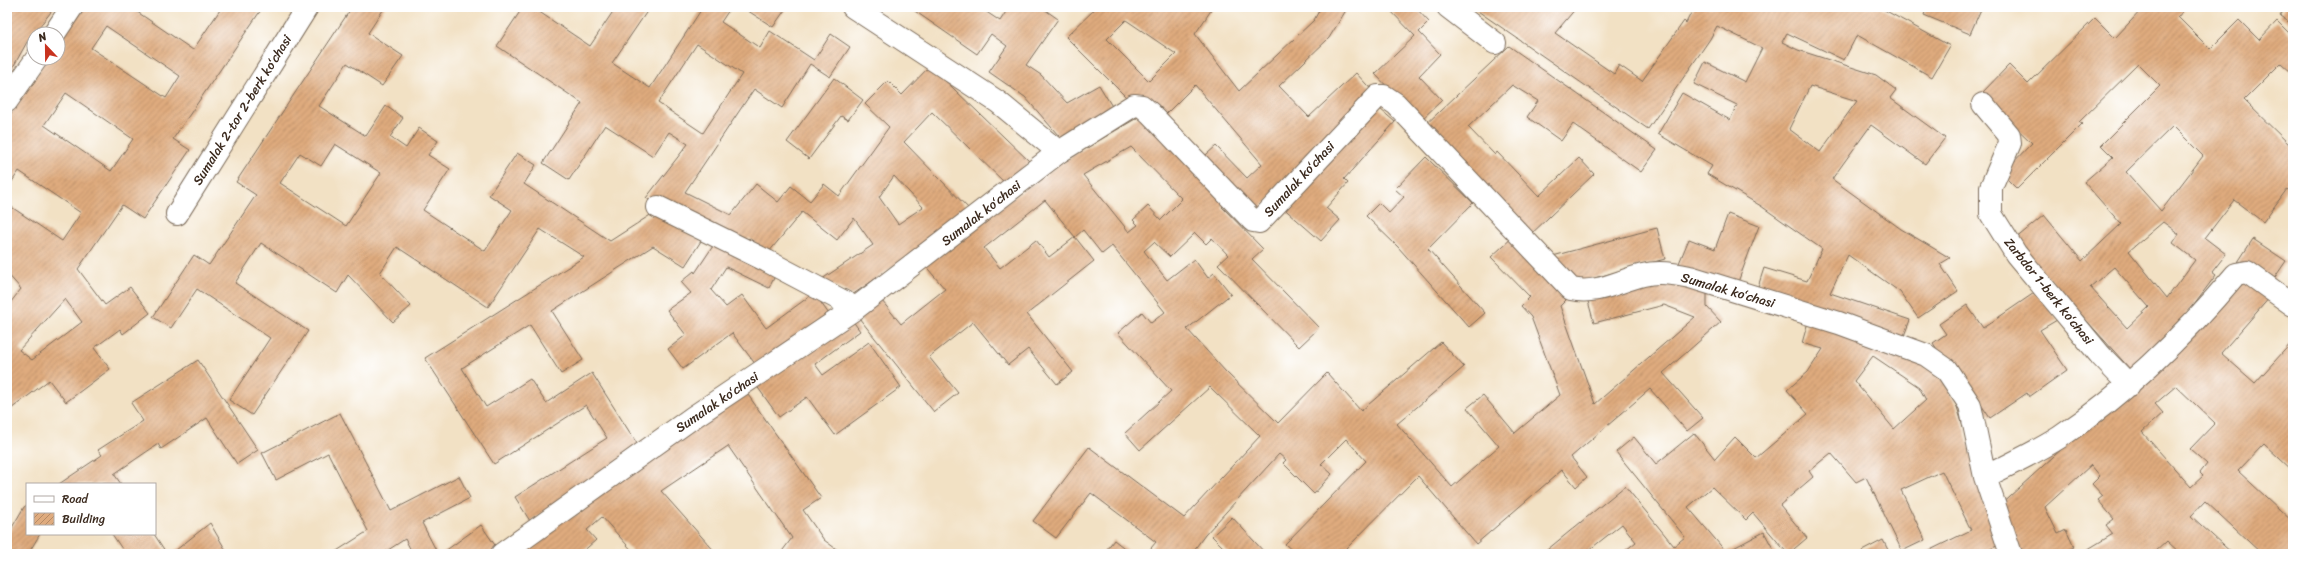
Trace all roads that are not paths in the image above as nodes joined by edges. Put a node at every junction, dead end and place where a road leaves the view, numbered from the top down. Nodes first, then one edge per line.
1 (72, 7) edge
2 (307, 7) edge
3 (853, 7) edge
4 (1448, 7) edge
5 (59, 26) edge
6 (1495, 43) dead end
7 (31, 66) edge
8 (7, 101) edge
9 (1983, 104) dead end
10 (1059, 152) junction
11 (658, 207) dead end
12 (177, 214) dead end
13 (2293, 305) edge
14 (856, 308) junction
15 (2129, 385) junction
16 (1985, 476) junction
17 (502, 554) edge
18 (2011, 554) edge

1 - 5 street
2 - 12 street, Sumalak 2-tor 2-berk koʻchasi
3 - 10 street
4 - 6 street
7 - 8 street
9 - 15 street, Zarbdor 1-berk koʻchasi
10 - 14 street, Sumalak koʻchasi
10 - 16 street, Sumalak koʻchasi
11 - 14 street
13 - 15 street
14 - 17 street, Sumalak koʻchasi
15 - 16 street
16 - 18 street, Sumalak koʻchasi

